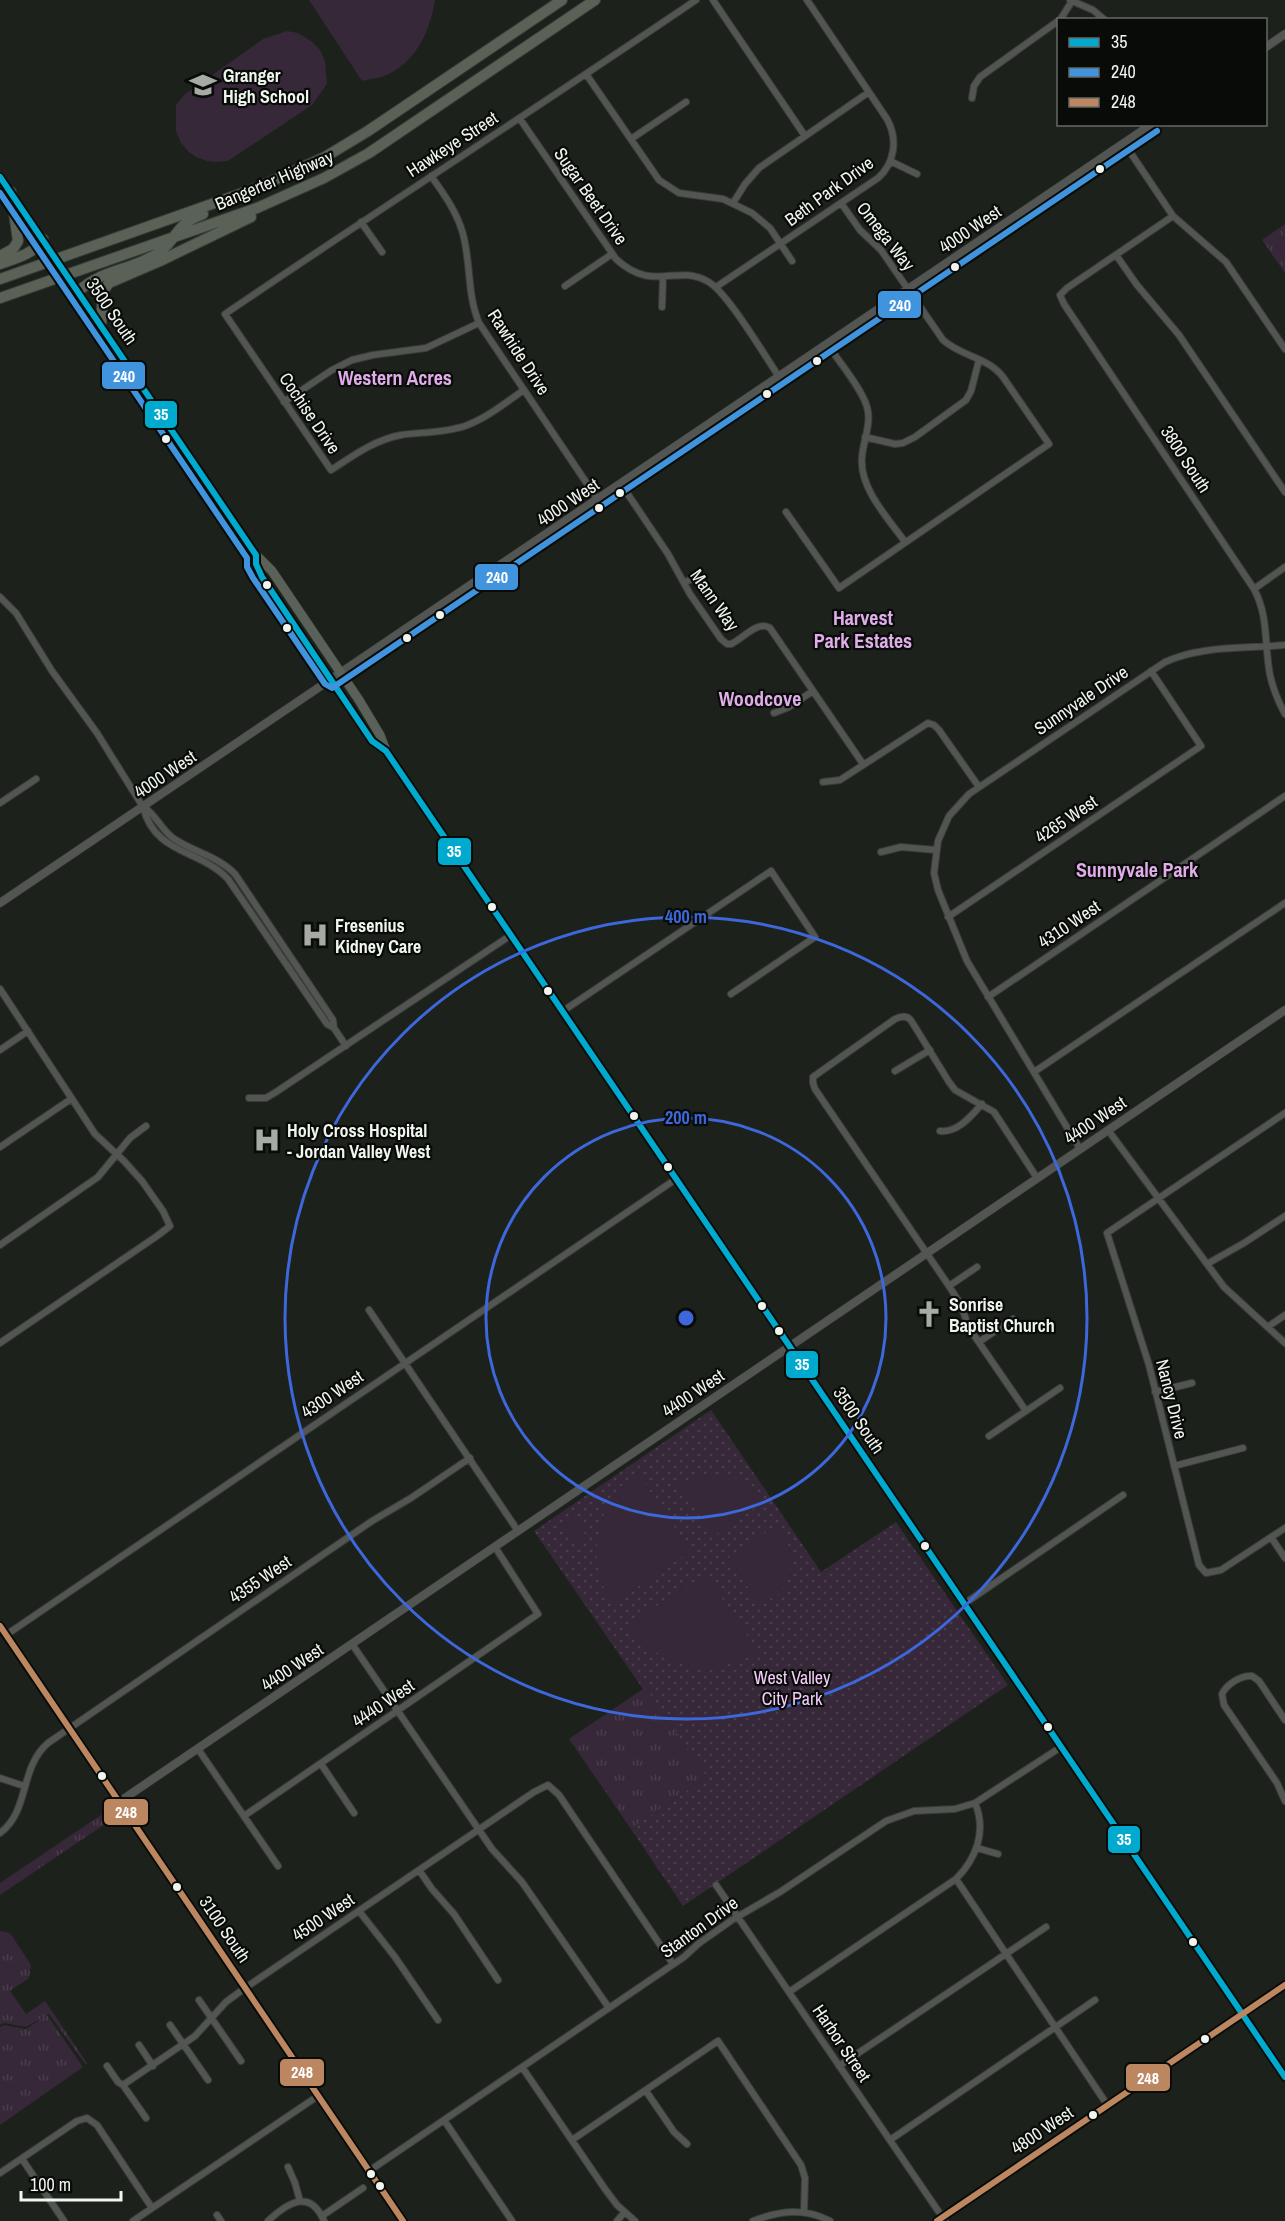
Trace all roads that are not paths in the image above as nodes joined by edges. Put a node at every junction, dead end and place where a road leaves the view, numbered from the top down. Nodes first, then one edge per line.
1 (562, 0) edge
2 (595, 0) edge
3 (696, 0) edge
4 (713, 0) edge
5 (807, 0) edge
6 (1071, 0) edge
7 (1060, 18) edge
8 (1103, 18) edge
9 (1057, 21) edge
10 (1285, 34) edge
11 (1267, 46) edge
12 (586, 74) junction
13 (869, 92) junction
14 (972, 98) dead end
15 (686, 102) dead end
16 (520, 119) junction
17 (1149, 126) edge
18 (805, 136) junction
19 (631, 140) junction
20 (1124, 143) junction
21 (357, 160) junction
22 (890, 161) junction
23 (917, 174) dead end
24 (431, 176) junction
25 (0, 177) edge
26 (282, 178) junction
27 (11, 192) junction
28 (734, 203) junction
29 (841, 203) junction
30 (1173, 216) junction
31 (361, 222) junction
32 (172, 237) junction
33 (43, 239) junction
34 (780, 244) junction
35 (382, 252) dead end
36 (612, 254) junction
37 (1116, 255) junction
38 (0, 256) edge
39 (57, 259) junction
40 (792, 261) dead end
41 (0, 264) edge
42 (68, 274) junction
43 (663, 278) junction
44 (0, 279) edge
45 (565, 286) dead end
46 (716, 287) junction
47 (908, 290) junction
48 (79, 291) junction
49 (0, 298) edge
50 (662, 307) dead end
51 (225, 314) joint
52 (480, 323) junction
53 (101, 324) junction
54 (827, 344) junction
55 (1285, 349) edge
56 (979, 360) junction
57 (779, 377) junction
58 (524, 390) junction
59 (284, 402) junction
60 (865, 437) junction
61 (621, 484) junction
62 (1285, 492) edge
63 (598, 500) junction
64 (786, 512) dead end
65 (904, 542) junction
66 (256, 555) junction
67 (1285, 567) edge
68 (700, 574) dead end
69 (684, 583) junction
70 (1254, 589) junction
71 (0, 597) edge
72 (1285, 645) edge
73 (1267, 647) junction
74 (1151, 671) junction
75 (341, 673) junction
76 (332, 679) junction
77 (813, 691) junction
78 (774, 713) dead end
79 (1285, 714) edge
80 (386, 751) junction
81 (864, 764) junction
82 (36, 779) dead end
83 (823, 782) dead end
84 (979, 787) junction
85 (1285, 796) edge
86 (0, 803) edge
87 (143, 807) junction
88 (936, 850) junction
89 (881, 852) dead end
90 (0, 903) edge
91 (1285, 903) edge
92 (948, 916) junction
93 (511, 935) junction
94 (0, 989) edge
95 (731, 994) dead end
96 (988, 997) junction
97 (1285, 1010) edge
98 (562, 1011) junction
99 (28, 1031) junction
100 (346, 1046) junction
101 (0, 1050) edge
102 (930, 1050) junction
103 (895, 1071) dead end
104 (1034, 1072) junction
105 (249, 1098) dead end
106 (71, 1099) junction
107 (982, 1104) junction
108 (1285, 1113) edge
109 (146, 1126) dead end
110 (1108, 1130) junction
111 (940, 1131) dead end
112 (0, 1147) edge
113 (1080, 1149) junction
114 (117, 1155) junction
115 (1037, 1178) junction
116 (676, 1179) junction
117 (1159, 1198) junction
118 (1285, 1216) edge
119 (0, 1245) edge
120 (927, 1253) junction
121 (1207, 1264) junction
122 (977, 1267) dead end
123 (949, 1286) junction
124 (369, 1310) dead end
125 (1285, 1315) edge
126 (1013, 1319) dead end
127 (1269, 1326) junction
128 (979, 1342) junction
129 (0, 1343) edge
130 (1285, 1343) edge
131 (789, 1346) junction
132 (405, 1364) junction
133 (1192, 1383) dead end
134 (1060, 1388) dead end
135 (1155, 1392) junction
136 (1026, 1411) junction
137 (988, 1436) dead end
138 (1243, 1448) dead end
139 (470, 1458) junction
140 (1174, 1466) junction
141 (1123, 1495) dead end
142 (1285, 1528) edge
143 (518, 1531) junction
144 (1271, 1537) junction
145 (495, 1547) junction
146 (1285, 1558) edge
147 (964, 1604) junction
148 (0, 1626) edge
149 (6, 1635) junction
150 (352, 1644) junction
151 (398, 1711) junction
152 (1285, 1720) edge
153 (69, 1728) junction
154 (1061, 1747) junction
155 (198, 1749) junction
156 (321, 1764) junction
157 (0, 1778) edge
158 (24, 1786) junction
159 (1285, 1801) edge
160 (119, 1802) junction
161 (975, 1803) junction
162 (354, 1813) dead end
163 (244, 1816) junction
164 (478, 1830) junction
165 (0, 1833) edge
166 (977, 1848) junction
167 (998, 1854) dead end
168 (278, 1866) dead end
169 (419, 1870) junction
170 (956, 1879) junction
171 (716, 1885) dead end
172 (359, 1911) junction
173 (738, 1917) junction
174 (1046, 1927) dead end
175 (1005, 1954) junction
176 (674, 1964) junction
177 (498, 1980) dead end
178 (1285, 1985) edge
179 (245, 1988) junction
180 (789, 1992) junction
181 (200, 2000) dead end
182 (1095, 2000) dead end
183 (609, 2008) junction
184 (1243, 2014) junction
185 (212, 2018) junction
186 (438, 2020) dead end
187 (170, 2025) dead end
188 (1056, 2028) junction
189 (139, 2045) dead end
190 (184, 2045) junction
191 (241, 2061) dead end
192 (107, 2066) dead end
193 (153, 2066) junction
194 (839, 2066) junction
195 (522, 2067) junction
196 (1285, 2077) edge
197 (208, 2080) dead end
198 (123, 2085) junction
199 (646, 2091) junction
200 (318, 2096) junction
201 (1108, 2106) junction
202 (147, 2118) dead end
203 (444, 2120) junction
204 (572, 2140) junction
205 (890, 2140) junction
206 (687, 2144) dead end
207 (22, 2159) junction
208 (288, 2167) dead end
209 (369, 2171) junction
210 (0, 2173) edge
211 (363, 2188) dead end
212 (300, 2201) junction
213 (152, 2208) junction
214 (804, 2212) junction
215 (624, 2213) junction
216 (323, 2218) edge
217 (941, 2220) edge
218 (64, 2221) edge
219 (133, 2221) edge
220 (268, 2221) edge
221 (403, 2221) edge
222 (512, 2221) edge
223 (617, 2221) edge
224 (635, 2221) edge
225 (753, 2221) edge
226 (830, 2221) edge

1 - 26 highway, Bangerter Highway
2 - 21 highway, Bangerter Highway
3 - 12 street, Hawkeye Street
4 - 18 street
5 - 13 street, Beth Park Drive
6 - 7 street
6 - 8 street
9 - 14 street
10 - 11 street
12 - 16 street, Hawkeye Street
12 - 19 street
13 - 18 street
13 - 22 street, Beth Park Drive
15 - 19 street
16 - 24 street, Hawkeye Street
16 - 36 street, Sugar Beet Drive
17 - 20 street, 4000 West
18 - 28 street
19 - 28 street
20 - 30 street
20 - 47 street, 4000 West
21 - 32 highway, Bangerter Highway
21 - 53 highway
22 - 23 street
22 - 29 street, Beth Park Drive
24 - 31 street, Hawkeye Street
24 - 52 street, Rawhide Drive
25 - 27 main road, 3500 South
26 - 32 highway
26 - 39 highway, Bangerter Highway
27 - 33 main road, 3500 South
27 - 38 highway
28 - 34 street
29 - 34 street, Beth Park Drive
29 - 47 street, Omega Way
30 - 37 street
30 - 55 street
31 - 35 street
31 - 51 street, Hawkeye Street
32 - 42 highway, Bangerter Highway
32 - 48 highway
33 - 39 main road, 3500 South
33 - 41 highway
34 - 40 street
34 - 46 street, Beth Park Drive
36 - 43 street, Sugar Beet Drive
36 - 45 street
37 - 62 street
37 - 70 street, 3800 South
39 - 42 main road, 3500 South
39 - 44 highway, Bangerter Highway
42 - 48 main road, 3500 South
42 - 49 highway, Bangerter Highway
43 - 46 street, Sugar Beet Drive
43 - 50 street
46 - 57 street
47 - 54 street, 4000 West
47 - 56 street, Omega Way
48 - 53 main road, 3500 South
51 - 59 street, Cochise Drive
52 - 58 street, Rawhide Drive
52 - 59 street
53 - 66 main road, 3500 South
54 - 57 street, 4000 West
54 - 60 street
56 - 60 street
56 - 65 street, Omega Way
57 - 61 street, 4000 West
58 - 59 street, Cochise Drive
58 - 63 street, Rawhide Drive
60 - 65 street
61 - 63 street, 4000 West
61 - 69 street, Mann Way
63 - 75 street, 4000 West
64 - 65 street
66 - 75 main road, 3500 South
66 - 76 main road, 3500 South
67 - 70 street
68 - 69 street
69 - 77 street, Mann Way
70 - 73 street, 3800 South
71 - 87 street
72 - 73 street, Sunnyvale Drive
73 - 74 street, Sunnyvale Drive
73 - 79 street, 3800 South
74 - 84 street, Sunnyvale Drive
74 - 92 street, 4265 West
75 - 76 street, 4000 West
75 - 80 main road, 3500 South
76 - 80 main road, 3500 South
76 - 87 street, 4000 West
77 - 78 street
77 - 81 street, Mann Way
80 - 93 main road, 3500 South
81 - 83 street
81 - 84 street
82 - 86 street
84 - 88 street, Sunnyvale Drive
85 - 96 street, 4310 West
87 - 90 street, 4000 West
87 - 100 street
88 - 89 street
88 - 92 street, Sunnyvale Drive
91 - 104 street
92 - 96 street, Sunnyvale Drive
93 - 98 main road, 3500 South
93 - 100 street
94 - 99 street
95 - 98 street
96 - 104 street, Sunnyvale Drive
97 - 110 street, 4400 West
98 - 116 main road, 3500 South
99 - 101 street
99 - 106 street
100 - 105 street
102 - 103 street
102 - 107 street
102 - 120 street
104 - 113 street, Sunnyvale Drive
106 - 112 street
106 - 114 street
107 - 111 street
107 - 115 street
108 - 117 street
109 - 114 street
110 - 113 street, 4400 West
110 - 117 street
113 - 115 street, 4400 West
114 - 119 street
114 - 129 street
115 - 120 street, 4400 West
116 - 131 main road, 3500 South
116 - 132 street, 4300 West
117 - 121 street
117 - 135 street, Nancy Drive
118 - 121 street
120 - 123 street
120 - 131 street, 4400 West
121 - 127 street
122 - 123 street
123 - 128 street
124 - 132 street
125 - 127 street
126 - 128 street
127 - 130 street
128 - 136 street
131 - 143 street, 4400 West
131 - 147 main road, 3500 South
132 - 139 street
132 - 149 street, 4300 West
133 - 135 street
134 - 136 street
135 - 140 street, Nancy Drive
136 - 137 street
138 - 140 street
139 - 143 street
139 - 153 street, 4355 West
140 - 144 street, Nancy Drive
141 - 147 street
142 - 144 street
143 - 145 street, 4400 West
144 - 146 street
145 - 150 street, 4400 West
145 - 151 street, 4440 West
147 - 154 main road, 3500 South
148 - 149 main road, 3100 South
149 - 153 main road, 3100 South
150 - 151 street
150 - 155 street, 4400 West
151 - 156 street, 4440 West
151 - 164 street
152 - 159 street
153 - 158 street, 4355 West
153 - 160 main road, 3100 South
154 - 161 street, Stanton Drive
154 - 184 main road, 3500 South
155 - 160 street, 4400 West
155 - 163 street
156 - 162 street
156 - 163 street, 4440 West
157 - 158 street
158 - 165 street, 4355 West
160 - 179 main road, 3100 South
161 - 166 street
161 - 173 street, Stanton Drive
163 - 168 street
164 - 169 street, 4500 West
164 - 176 street, 4500 West
164 - 183 street
166 - 167 street
166 - 170 street
169 - 172 street, 4500 West
169 - 177 street
170 - 175 street
170 - 180 street
171 - 173 street, Harbor Street
172 - 179 street, 4500 West
172 - 186 street
173 - 176 street, Stanton Drive
173 - 180 street, Harbor Street
174 - 175 street
175 - 188 street
175 - 194 street
176 - 183 street, Stanton Drive
178 - 184 main road, 4800 West
179 - 185 street, 4500 West
179 - 200 main road, 3100 South
180 - 194 street, Harbor Street
181 - 185 street
182 - 188 street
183 - 195 street, Stanton Drive
184 - 196 main road, 3500 South
184 - 201 main road, 4800 West
185 - 190 street, 4500 West
185 - 191 street
187 - 190 street
188 - 201 street
188 - 205 street
189 - 193 street
190 - 193 street, 4500 West
190 - 197 street
192 - 198 street
193 - 198 street, 4500 West
194 - 205 street, Harbor Street
195 - 203 street, Stanton Drive
195 - 204 street
198 - 202 street
199 - 204 street
199 - 206 street
199 - 214 street
200 - 209 main road, 3100 South
200 - 213 street
201 - 217 main road, 4800 West
203 - 209 street, Stanton Drive
203 - 222 street
204 - 215 street
205 - 217 street, Harbor Street
207 - 210 street
207 - 213 street
207 - 218 street
208 - 212 street
209 - 221 main road, 3100 South
211 - 216 street
212 - 216 street
212 - 220 street
213 - 219 street
214 - 225 street
214 - 226 street
215 - 223 street
215 - 224 street

